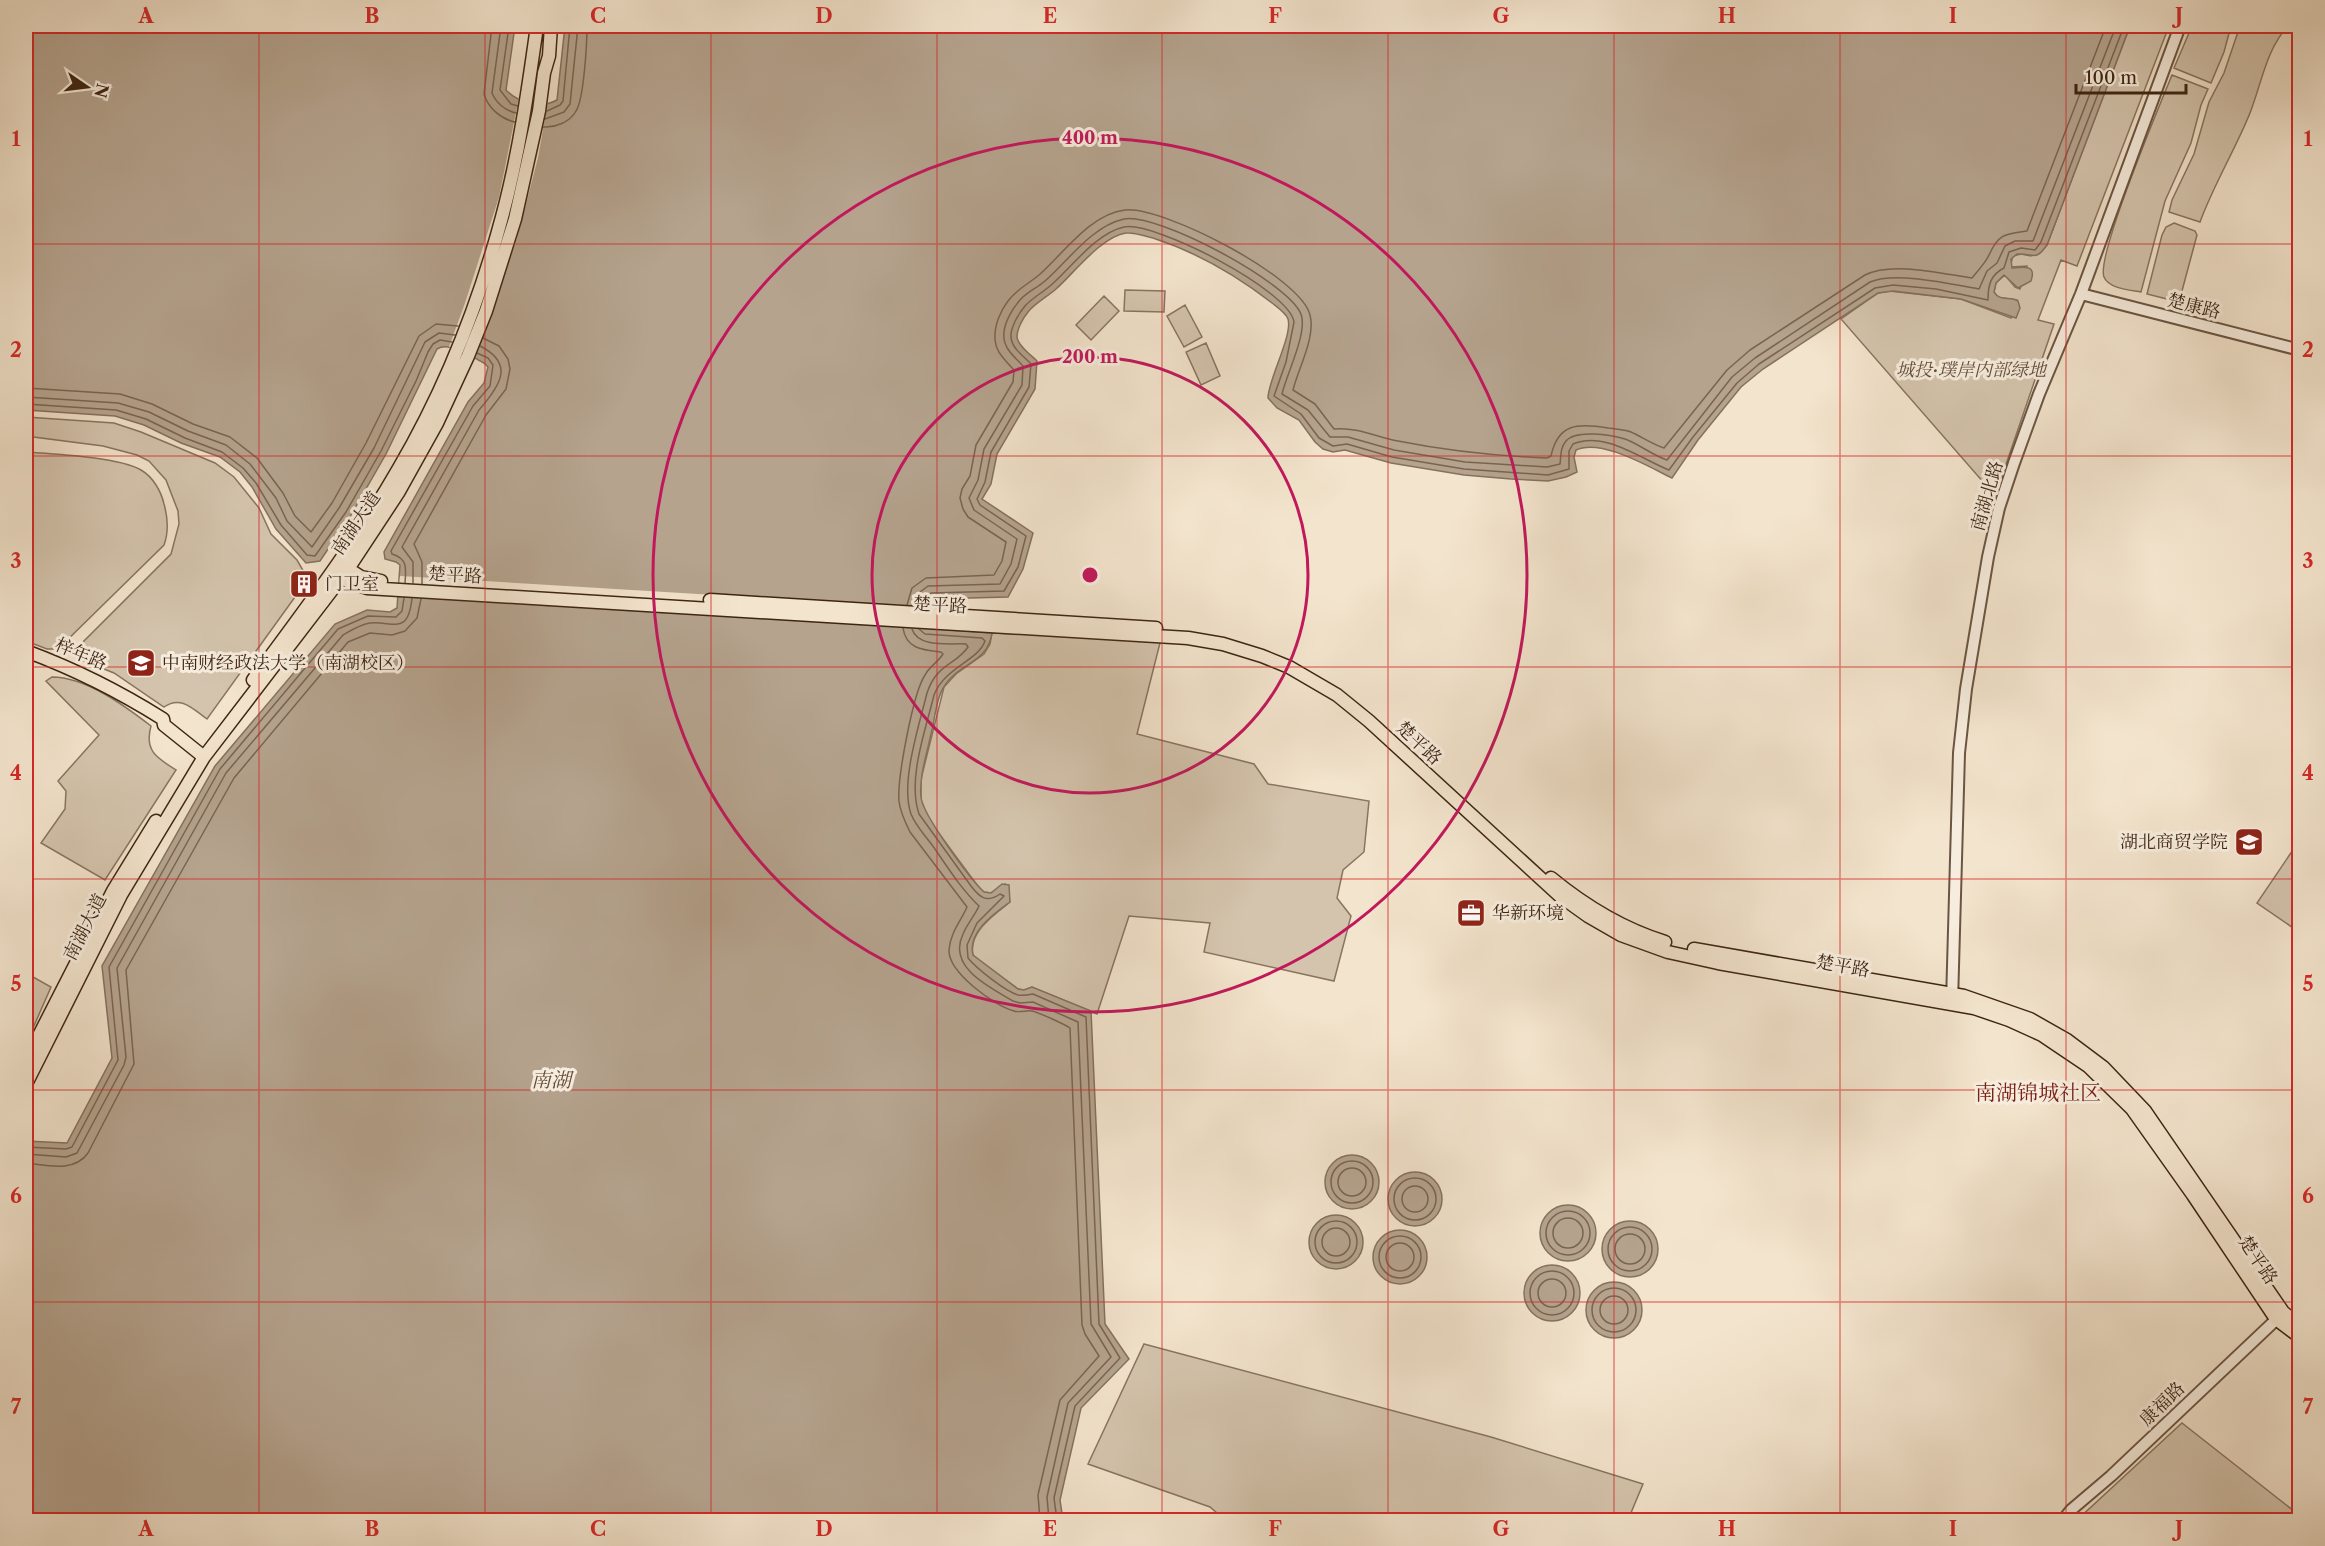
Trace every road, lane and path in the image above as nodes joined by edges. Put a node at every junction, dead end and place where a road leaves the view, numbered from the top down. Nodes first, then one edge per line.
1 (537, 26) edge
2 (551, 26) edge
3 (2180, 26) edge
4 (2081, 294) junction
5 (2300, 350) edge
6 (340, 570) junction
7 (26, 651) edge
8 (202, 755) junction
9 (1952, 998) junction
10 (26, 1060) edge
11 (26, 1084) edge
12 (2280, 1316) junction
13 (2300, 1326) edge
14 (2300, 1337) edge
15 (2063, 1521) edge

1 - 6 main road, 南湖大道
2 - 6 main road, 南湖大道
3 - 4 street, 南湖北路
4 - 5 street, 楚康路
4 - 9 street, 南湖北路
6 - 8 main road, 南湖大道
6 - 9 main road, 楚平路
7 - 8 main road, 梓年路
8 - 10 main road, 南湖大道
8 - 11 main road, 南湖大道
9 - 12 main road, 楚平路
12 - 13 main road, 楚平路
12 - 14 main road, 楚平路
12 - 15 street, 康福路

